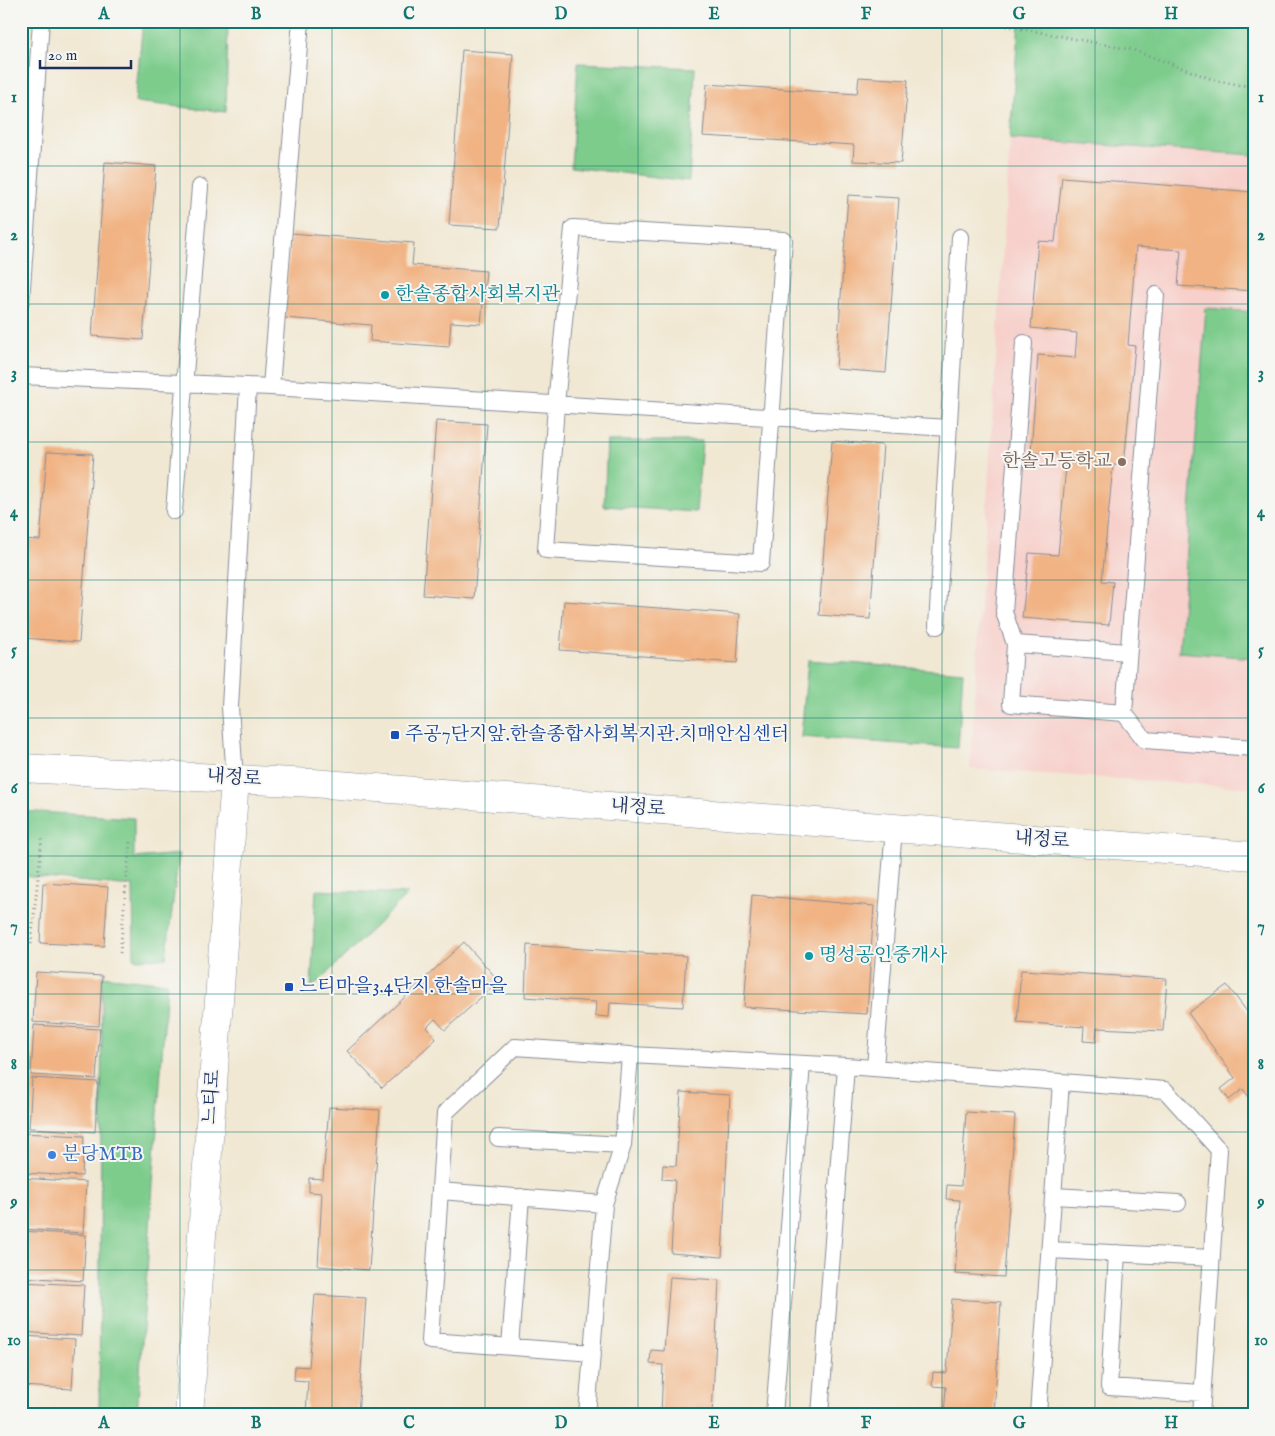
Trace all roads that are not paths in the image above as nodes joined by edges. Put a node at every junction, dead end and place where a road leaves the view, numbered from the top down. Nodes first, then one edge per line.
1 (41, 21) edge
2 (301, 21) edge
3 (26, 166) edge
4 (200, 187) dead end
5 (960, 237) dead end
6 (1156, 295) dead end
7 (21, 301) edge
8 (1024, 343) dead end
9 (21, 376) edge
10 (184, 382) junction
11 (248, 386) junction
12 (271, 388) junction
13 (556, 405) junction
14 (772, 418) junction
15 (949, 428) junction
16 (174, 511) dead end
17 (937, 626) dead end
18 (1015, 644) junction
19 (1128, 652) junction
20 (1124, 713) junction
21 (1254, 748) edge
22 (21, 768) edge
23 (236, 779) junction
24 (894, 828) junction
25 (1254, 856) edge
26 (630, 1055) junction
27 (802, 1064) junction
28 (846, 1066) junction
29 (876, 1068) junction
30 (1061, 1082) junction
31 (498, 1138) dead end
32 (623, 1145) junction
33 (440, 1191) junction
34 (1054, 1196) junction
35 (521, 1197) junction
36 (1178, 1203) dead end
37 (604, 1204) junction
38 (1050, 1250) junction
39 (1117, 1253) junction
40 (1212, 1258) junction
41 (510, 1347) junction
42 (593, 1353) junction
43 (1202, 1394) junction
44 (188, 1415) edge
45 (587, 1415) edge
46 (774, 1415) edge
47 (820, 1415) edge
48 (1038, 1415) edge
49 (1201, 1415) edge

1 - 3 lane
2 - 12 lane
3 - 7 lane
4 - 10 lane
5 - 15 lane
6 - 19 lane
8 - 18 lane
9 - 10 lane
10 - 11 lane
10 - 16 lane
11 - 12 lane
11 - 23 lane
12 - 13 lane
13 - 14 lane
13 - 14 lane
13 - 14 lane
14 - 15 lane
15 - 17 lane
18 - 19 lane
18 - 20 lane
19 - 20 lane
20 - 21 lane
22 - 23 street, 내정로
23 - 24 street, 내정로
23 - 44 street, 느티로
24 - 25 street, 내정로
24 - 29 lane
26 - 27 lane
26 - 32 lane
26 - 33 lane
27 - 28 lane
27 - 46 lane
28 - 29 lane
28 - 47 lane
29 - 30 lane
30 - 34 lane
30 - 40 lane
31 - 32 lane
32 - 37 lane
33 - 35 lane
33 - 41 lane
34 - 36 lane
34 - 38 lane
35 - 37 lane
35 - 41 lane
37 - 42 lane
38 - 39 lane
38 - 48 lane
39 - 40 lane
39 - 43 lane
40 - 43 lane
41 - 42 lane
42 - 45 lane
43 - 49 lane

